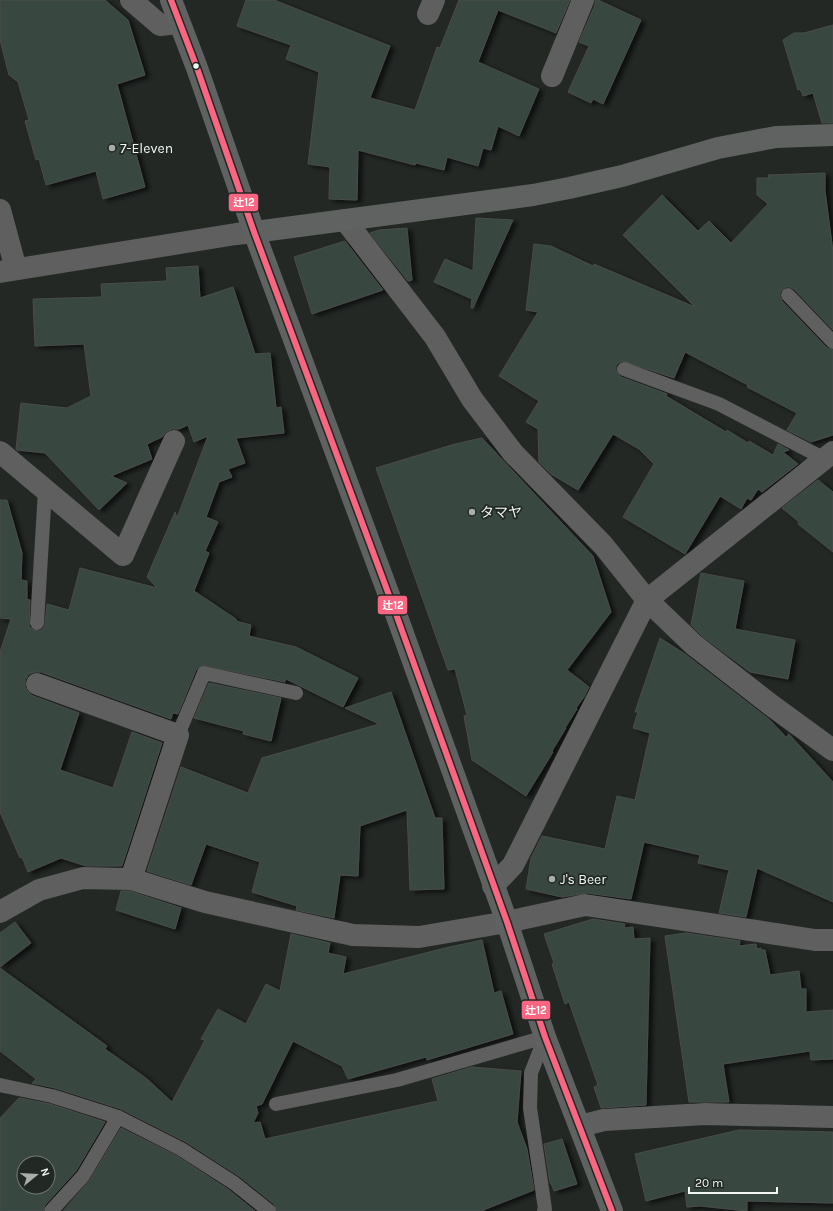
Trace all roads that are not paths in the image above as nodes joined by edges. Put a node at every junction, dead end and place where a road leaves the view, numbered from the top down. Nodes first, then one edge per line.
1 (131, 0) edge
2 (171, 0) edge
3 (584, 0) edge
4 (179, 22) junction
5 (552, 76) dead end
6 (833, 135) edge
7 (0, 210) edge
8 (345, 220) junction
9 (254, 232) junction
10 (8, 271) edge
11 (788, 294) dead end
12 (833, 342) edge
13 (624, 369) dead end
14 (174, 441) dead end
15 (0, 452) edge
16 (829, 456) edge
17 (45, 490) junction
18 (647, 600) junction
19 (37, 623) dead end
20 (37, 684) dead end
21 (296, 693) dead end
22 (178, 735) junction
23 (833, 750) edge
24 (131, 879) junction
25 (493, 886) junction
26 (0, 912) edge
27 (507, 922) junction
28 (833, 940) edge
29 (544, 1037) junction
30 (0, 1085) edge
31 (276, 1104) dead end
32 (118, 1117) junction
33 (833, 1117) edge
34 (580, 1126) junction
35 (51, 1211) edge
36 (269, 1211) edge
37 (544, 1211) edge
38 (612, 1211) edge

1 - 4 street
2 - 4 street
3 - 5 street
4 - 9 street
6 - 8 street
7 - 10 street
8 - 9 street
8 - 18 street
9 - 10 street
9 - 25 street
11 - 12 lane
13 - 16 lane
14 - 17 street
15 - 17 street
16 - 18 street
17 - 19 lane
18 - 23 street
18 - 25 street
20 - 22 street
21 - 22 lane
22 - 24 street
24 - 26 street
24 - 27 street
25 - 27 street
27 - 28 street
27 - 29 street
29 - 31 lane
29 - 34 street
29 - 37 lane
30 - 32 lane
32 - 35 lane
32 - 36 lane
33 - 34 street
34 - 38 street

